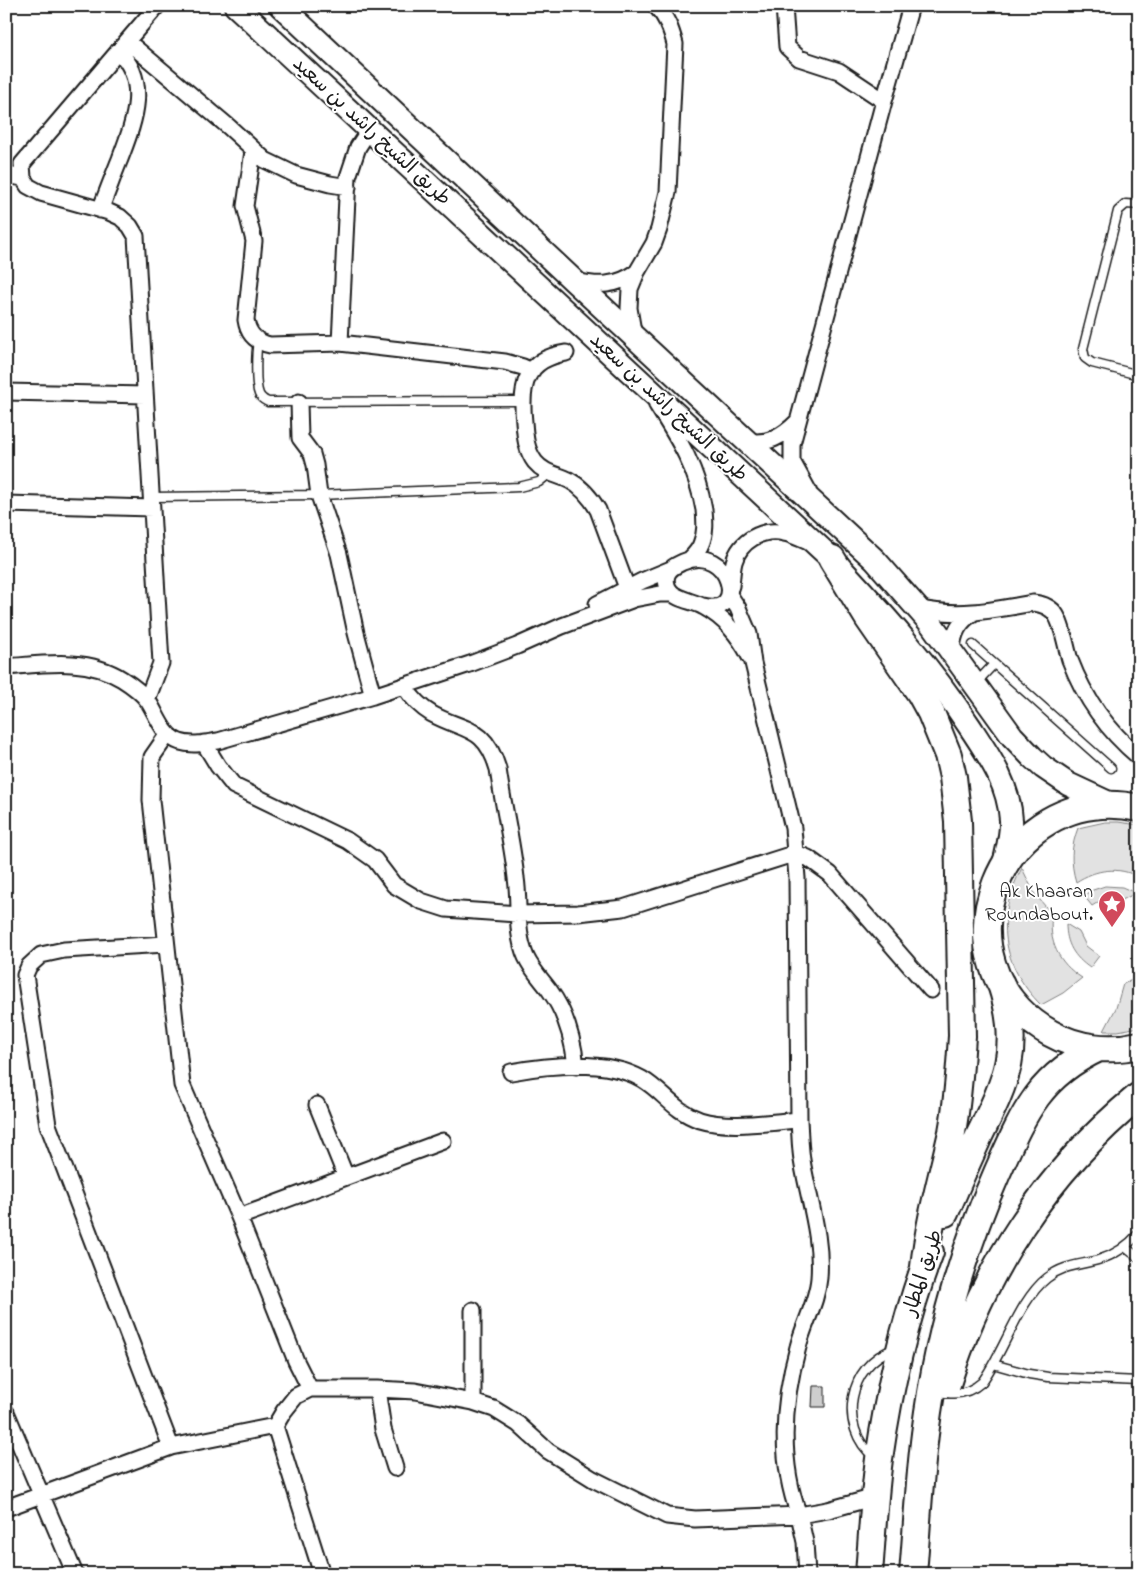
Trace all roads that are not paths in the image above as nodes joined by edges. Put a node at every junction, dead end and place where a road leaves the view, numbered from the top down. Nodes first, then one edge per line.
1 (157, 6) edge
2 (236, 6) edge
3 (281, 6) edge
4 (784, 6) edge
5 (911, 6) edge
6 (659, 7) edge
7 (122, 46) junction
8 (884, 101) junction
9 (369, 130) junction
10 (253, 151) junction
11 (6, 174) edge
12 (23, 178) junction
13 (348, 187) junction
14 (1139, 205) edge
15 (100, 210) junction
16 (636, 272) junction
17 (574, 281) junction
18 (634, 337) junction
19 (258, 341) junction
20 (340, 343) junction
21 (566, 353) dead end
22 (532, 371) junction
23 (1139, 375) edge
24 (645, 387) junction
25 (6, 392) edge
26 (145, 395) junction
27 (522, 401) junction
28 (299, 402) junction
29 (797, 422) junction
30 (746, 441) junction
31 (550, 473) junction
32 (319, 495) junction
33 (151, 503) junction
34 (814, 503) junction
35 (6, 504) edge
36 (824, 552) junction
37 (690, 560) junction
38 (671, 568) junction
39 (627, 588) junction
40 (730, 593) junction
41 (673, 594) junction
42 (703, 606) junction
43 (917, 608) junction
44 (975, 612) junction
45 (562, 626) junction
46 (962, 649) junction
47 (753, 663) junction
48 (994, 664) junction
49 (6, 667) edge
50 (974, 684) junction
51 (404, 686) junction
52 (373, 696) junction
53 (147, 700) junction
54 (168, 734) junction
55 (204, 744) junction
56 (1139, 757) edge
57 (1111, 768) dead end
58 (1113, 804) junction
59 (1139, 808) edge
60 (796, 853) junction
61 (1004, 865) junction
62 (518, 914) junction
63 (166, 944) junction
64 (1002, 984) junction
65 (931, 990) dead end
66 (1139, 1045) edge
67 (1099, 1048) junction
68 (576, 1066) junction
69 (511, 1072) dead end
70 (1139, 1096) edge
71 (317, 1105) dead end
72 (799, 1120) junction
73 (443, 1140) dead end
74 (346, 1177) junction
75 (239, 1218) junction
76 (1139, 1233) edge
77 (1125, 1247) junction
78 (1139, 1258) edge
79 (924, 1268) junction
80 (473, 1310) dead end
81 (901, 1347) junction
82 (993, 1364) junction
83 (1139, 1381) edge
84 (310, 1389) junction
85 (377, 1389) junction
86 (945, 1393) junction
87 (473, 1402) junction
88 (6, 1412) edge
89 (275, 1426) junction
90 (171, 1447) junction
91 (879, 1460) junction
92 (395, 1468) dead end
93 (921, 1471) junction
94 (41, 1494) junction
95 (875, 1497) junction
96 (6, 1508) edge
97 (799, 1515) junction
98 (75, 1574) edge
99 (322, 1574) edge
100 (807, 1574) edge
101 (869, 1574) edge
102 (913, 1574) edge

1 - 7 street
2 - 9 main road, طريق الشيخ راشد بن سعيد
3 - 17 main road, طريق الشيخ راشد بن سعيد
4 - 8 street
5 - 8 street
6 - 16 street
7 - 10 street
7 - 12 street
7 - 15 street
8 - 29 street
9 - 13 street
9 - 24 main road, طريق الشيخ راشد بن سعيد
10 - 13 street
10 - 19 street
11 - 12 street
12 - 15 street
13 - 20 street
14 - 23 lane
15 - 26 street
16 - 17 street
16 - 18 street
17 - 18 main road, طريق الشيخ راشد بن سعيد
18 - 30 main road, طريق الشيخ راشد بن سعيد
19 - 20 street
19 - 28 lane
20 - 22 street
21 - 22 street
22 - 27 street
24 - 36 main road, طريق الشيخ راشد بن سعيد
24 - 37 street
25 - 26 street
26 - 33 street
27 - 28 lane
27 - 31 street
28 - 32 street
29 - 30 street
29 - 34 street
30 - 34 main road, طريق الشيخ راشد بن سعيد
31 - 32 lane
31 - 39 street
32 - 33 lane
32 - 52 street
33 - 35 street
33 - 53 street
34 - 43 main road, طريق الشيخ راشد بن سعيد
36 - 40 street
36 - 61 main road, طريق الشيخ راشد بن سعيد
36 - 79 highway
37 - 38 street
37 - 40 street
38 - 39 street
38 - 41 street
39 - 45 street
40 - 42 street
40 - 47 street
41 - 42 street
41 - 45 street
42 - 47 street
43 - 44 street
43 - 46 main road, طريق الشيخ راشد بن سعيد
44 - 46 street
44 - 56 street
45 - 51 street
46 - 48 lane
46 - 50 main road, طريق الشيخ راشد بن سعيد
47 - 60 street
48 - 50 lane
48 - 57 lane
49 - 53 street
50 - 58 main road, طريق الشيخ راشد بن سعيد
51 - 52 street
51 - 62 street
52 - 55 street
53 - 54 street
54 - 55 street
54 - 63 street
55 - 62 street
58 - 59 highway
58 - 61 highway
60 - 62 street
60 - 65 street
60 - 72 street
61 - 64 highway
62 - 68 street
63 - 75 street
63 - 90 street
64 - 67 highway
64 - 79 highway, طريق المطار
66 - 67 highway
67 - 93 highway, طريق المطار
68 - 69 street
68 - 72 street
70 - 86 highway
71 - 74 street
72 - 97 street
73 - 74 street
74 - 75 street
75 - 84 street
76 - 77 lane
77 - 78 lane
77 - 82 lane
79 - 81 highway, طريق المطار
80 - 87 street
81 - 91 highway, طريق المطار
81 - 91 lane
82 - 83 lane
82 - 86 lane
84 - 85 street
84 - 89 street
85 - 87 street
85 - 92 street
86 - 93 highway
87 - 97 street
88 - 94 street
89 - 90 street
89 - 99 street
90 - 94 street
91 - 95 highway, طريق المطار
93 - 102 highway, طريق المطار
94 - 96 street
94 - 98 street
95 - 97 street
95 - 101 highway, طريق المطار
97 - 100 street

